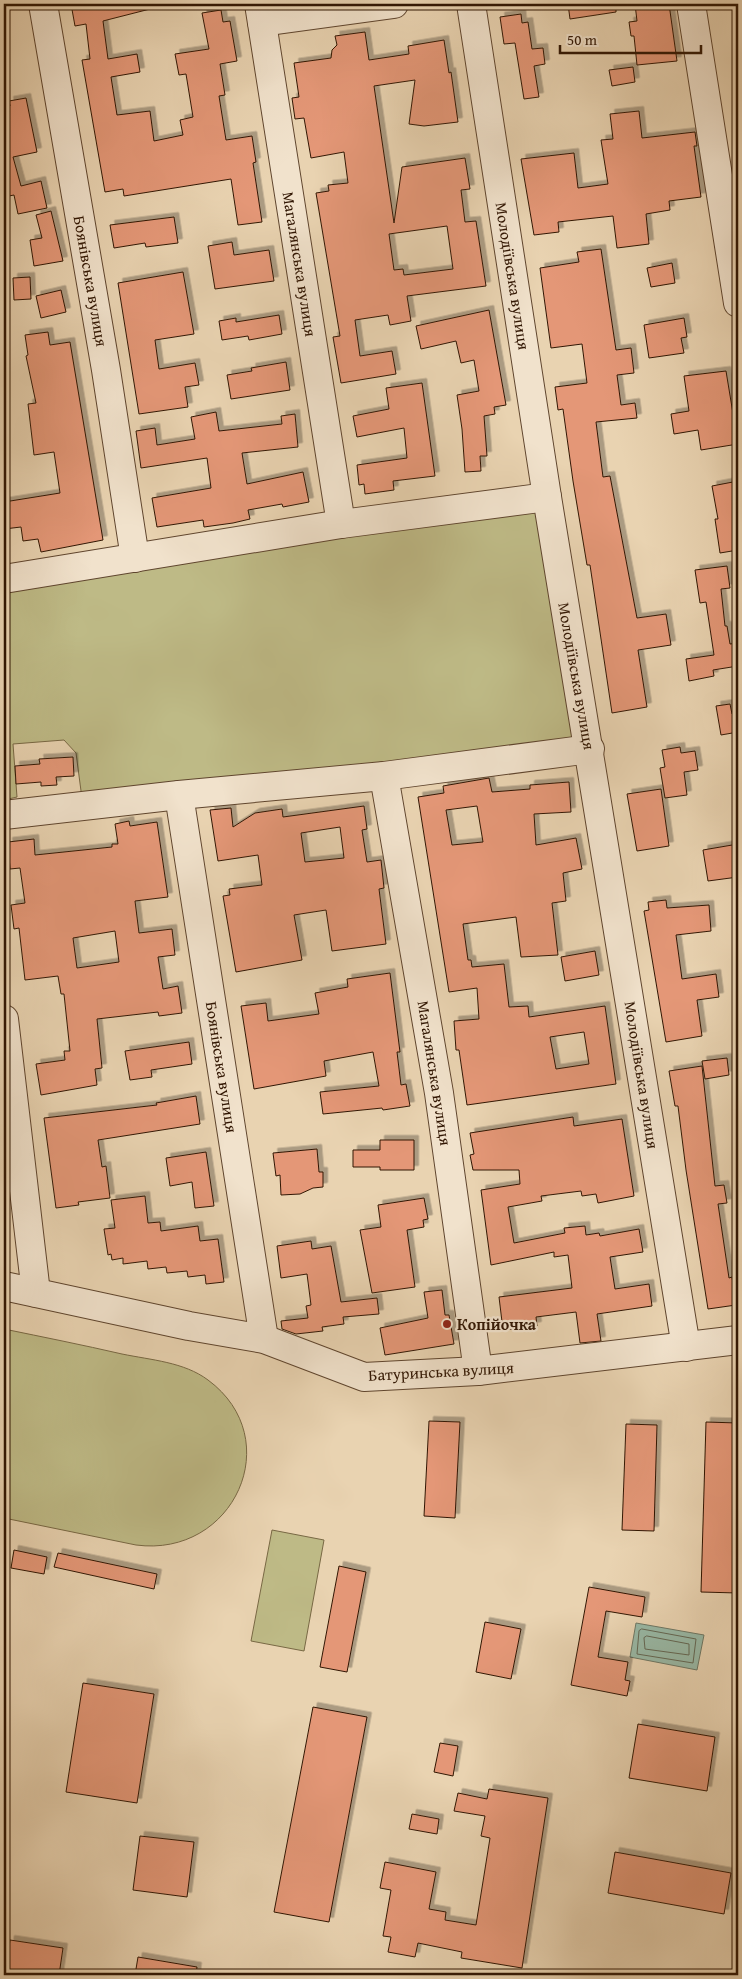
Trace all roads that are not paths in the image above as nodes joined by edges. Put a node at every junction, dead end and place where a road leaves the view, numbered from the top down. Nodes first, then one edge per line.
1 (43, 4) edge
2 (394, 4) edge
3 (471, 4) edge
4 (692, 4) edge
5 (260, 13) edge
6 (738, 303) edge
7 (547, 497) junction
8 (340, 524) junction
9 (135, 558) junction
10 (4, 579) edge
11 (590, 749) junction
12 (384, 776) junction
13 (179, 795) junction
14 (4, 814) edge
15 (4, 1019) edge
16 (4, 1286) edge
17 (36, 1293) junction
18 (264, 1339) junction
19 (738, 1340) edge
20 (686, 1347) junction
21 (478, 1371) junction

1 - 9 street, Боянівська вулиця
2 - 5 street
3 - 7 street, Молодіївська вулиця
4 - 6 street
5 - 8 street, Магалянська вулиця
7 - 8 street
7 - 11 street, Молодіївська вулиця
8 - 9 street
9 - 10 street
11 - 12 street
11 - 20 street, Молодіївська вулиця
12 - 13 street
12 - 21 street, Магалянська вулиця
13 - 14 street
13 - 18 street, Боянівська вулиця
15 - 17 street
16 - 17 street, Батуринська вулиця
17 - 18 street, Батуринська вулиця
18 - 21 street, Батуринська вулиця
19 - 20 street, Батуринська вулиця
20 - 21 street, Батуринська вулиця

